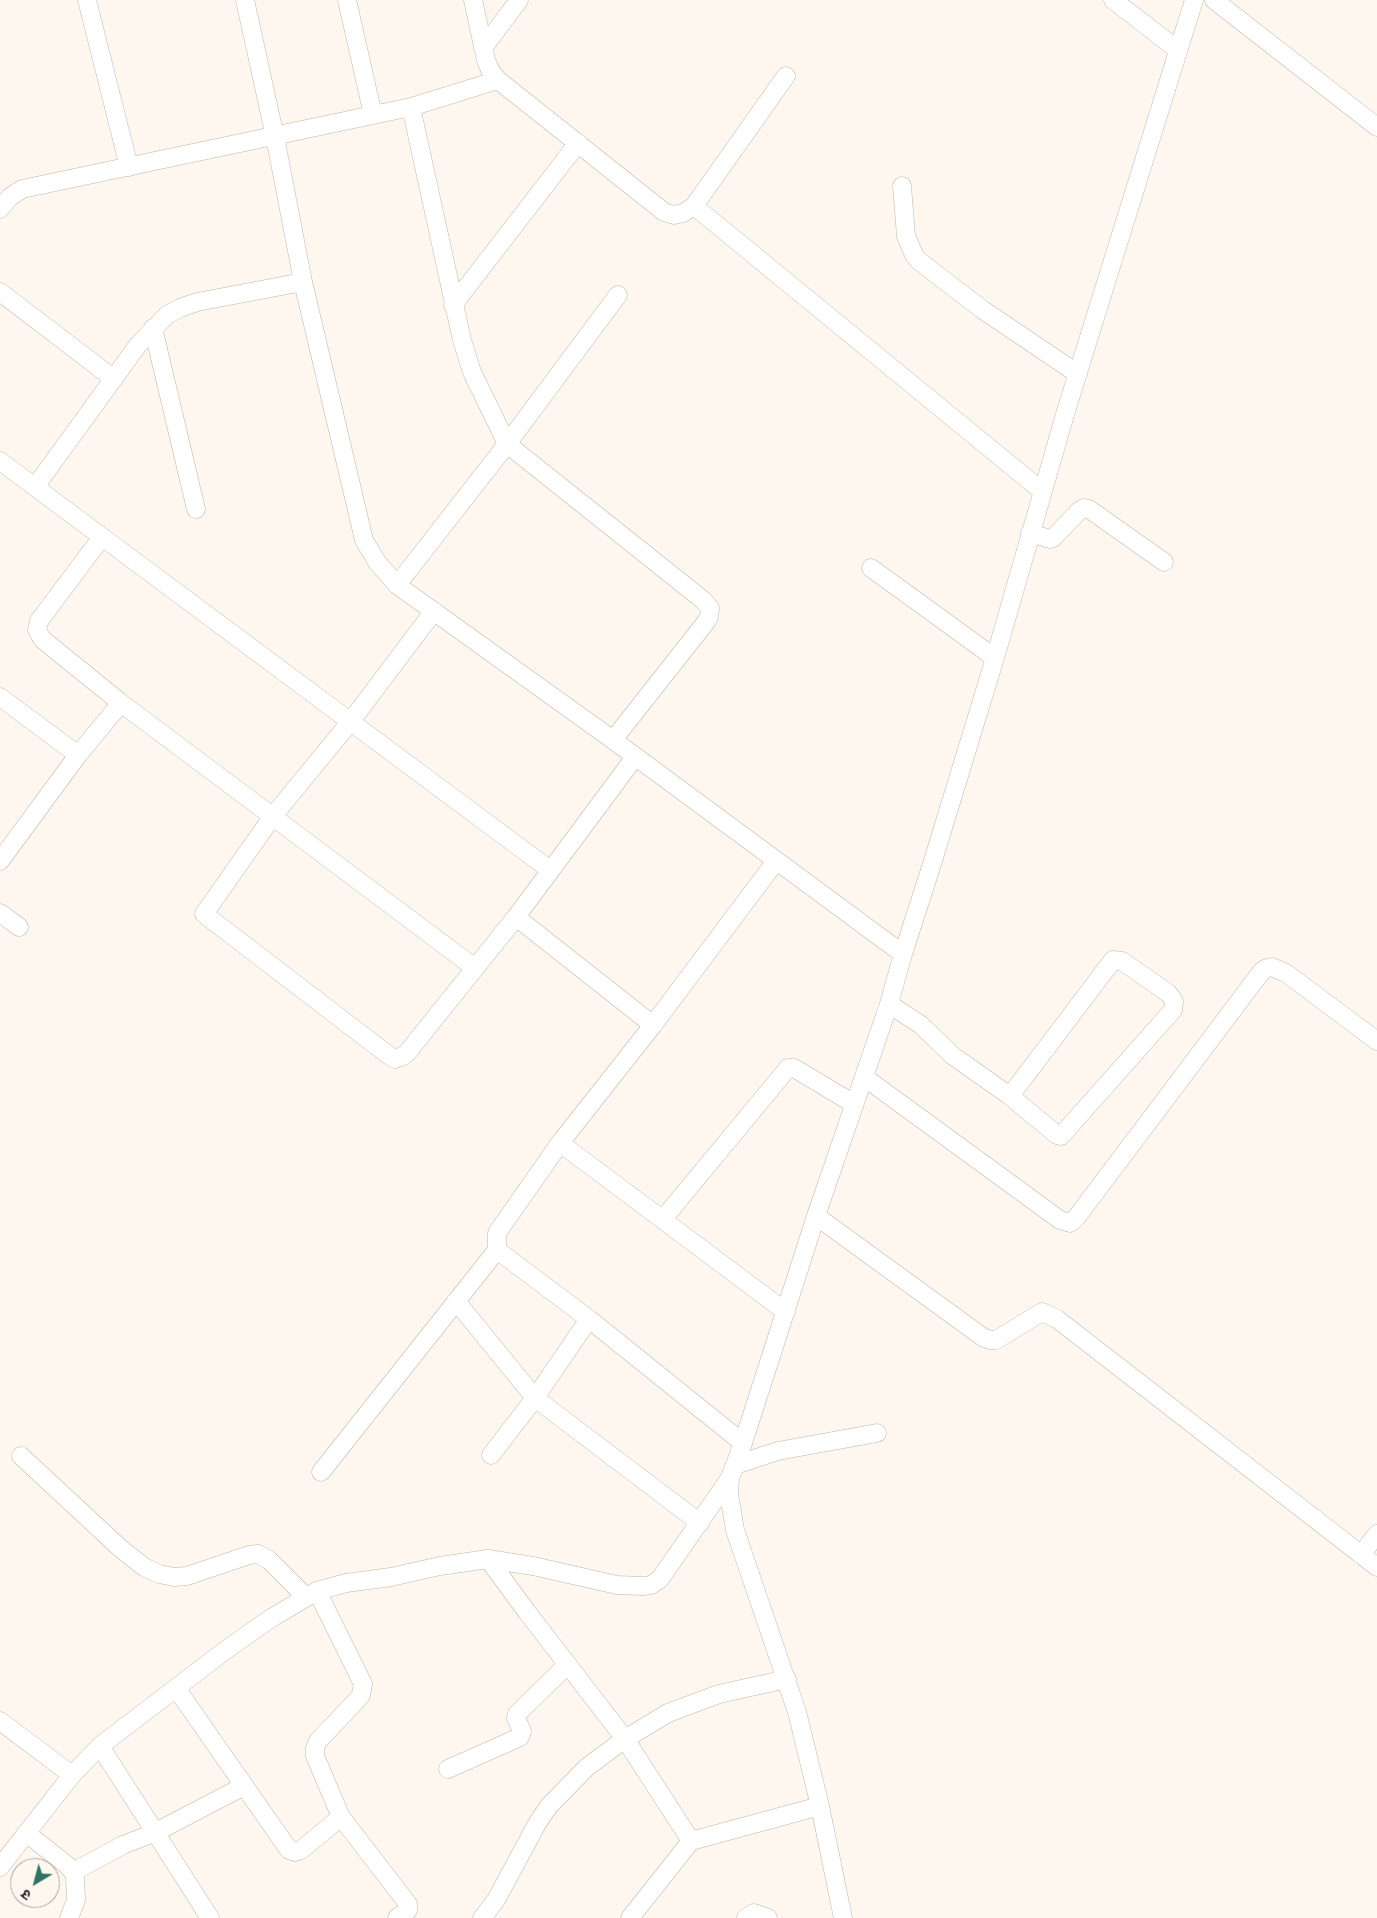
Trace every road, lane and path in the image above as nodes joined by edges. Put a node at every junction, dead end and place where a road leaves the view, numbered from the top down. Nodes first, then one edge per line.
1 (87, 0) edge
2 (246, 0) edge
3 (347, 0) edge
4 (473, 0) edge
5 (519, 0) edge
6 (1113, 0) edge
7 (1194, 0) edge
8 (1214, 0) edge
9 (483, 48) junction
10 (1178, 50) junction
11 (786, 76) dead end
12 (498, 80) junction
13 (411, 107) junction
14 (373, 114) junction
15 (1377, 127) edge
16 (275, 137) junction
17 (578, 143) junction
18 (129, 167) junction
19 (902, 186) dead end
20 (694, 206) junction
21 (0, 209) edge
22 (303, 282) junction
23 (0, 292) edge
24 (618, 295) dead end
25 (453, 306) junction
26 (153, 328) junction
27 (1078, 374) junction
28 (114, 379) junction
29 (507, 444) junction
30 (0, 461) edge
31 (35, 487) junction
32 (1042, 491) junction
33 (196, 510) dead end
34 (1030, 533) junction
35 (102, 537) junction
36 (1164, 562) dead end
37 (871, 568) dead end
38 (397, 585) junction
39 (434, 611) junction
40 (995, 658) junction
41 (0, 696) edge
42 (121, 703) junction
43 (351, 720) junction
44 (613, 740) junction
45 (78, 755) junction
46 (635, 757) junction
47 (273, 816) junction
48 (0, 861) edge
49 (776, 861) junction
50 (550, 870) junction
51 (0, 913) edge
52 (516, 917) junction
53 (19, 927) dead end
54 (903, 954) junction
55 (475, 968) junction
56 (889, 1004) junction
57 (653, 1025) junction
58 (1377, 1041) edge
59 (864, 1077) junction
60 (1010, 1096) junction
61 (854, 1104) junction
62 (560, 1143) junction
63 (816, 1216) junction
64 (663, 1219) junction
65 (497, 1250) junction
66 (456, 1301) junction
67 (786, 1312) junction
68 (589, 1319) junction
69 (534, 1398) junction
70 (877, 1433) dead end
71 (743, 1443) junction
72 (491, 1455) dead end
73 (21, 1456) dead end
74 (321, 1472) dead end
75 (732, 1472) junction
76 (700, 1523) junction
77 (1377, 1534) edge
78 (1361, 1555) junction
79 (488, 1559) junction
80 (1377, 1567) edge
81 (311, 1594) junction
82 (567, 1665) junction
83 (787, 1679) junction
84 (176, 1688) junction
85 (0, 1721) edge
86 (625, 1739) junction
87 (100, 1746) junction
88 (448, 1769) dead end
89 (72, 1775) junction
90 (244, 1786) junction
91 (820, 1806) junction
92 (341, 1817) junction
93 (156, 1832) junction
94 (26, 1833) junction
95 (690, 1840) junction
96 (0, 1867) edge
97 (73, 1872) junction
98 (69, 1918) edge
99 (210, 1918) edge
100 (397, 1918) edge
101 (482, 1918) edge
102 (630, 1918) edge
103 (746, 1918) edge
104 (768, 1918) edge
105 (844, 1918) edge

1 - 18 street
2 - 16 street
3 - 14 street
4 - 9 street
5 - 9 street
6 - 10 street
7 - 10 street
8 - 15 street
9 - 12 street
10 - 27 street
11 - 20 street
12 - 13 street
12 - 17 street
13 - 14 street
13 - 25 street
14 - 16 street
16 - 18 street
16 - 22 street
17 - 20 street
17 - 25 street
18 - 21 street
19 - 27 street
20 - 32 street
22 - 26 street
22 - 38 street
23 - 28 street
24 - 29 street
25 - 29 street
26 - 28 street
26 - 33 street
27 - 32 street
28 - 31 street
29 - 38 street
29 - 44 street
30 - 31 street
31 - 35 street
32 - 34 street
34 - 36 street
34 - 40 street
35 - 42 street
35 - 43 street
37 - 40 street
38 - 39 street
39 - 43 street
39 - 44 street
40 - 54 street
41 - 45 street
42 - 45 street
42 - 47 street
43 - 47 street
43 - 50 street
44 - 46 street
45 - 48 street
46 - 49 street
46 - 50 street
47 - 55 street
47 - 55 street
49 - 54 street
49 - 57 street
50 - 52 street
51 - 53 street
52 - 55 street
52 - 57 street
54 - 56 street
56 - 59 street
56 - 60 street
57 - 62 street
58 - 59 street
59 - 61 street
60 - 60 street
61 - 63 street
61 - 64 street
62 - 64 street
62 - 65 street
63 - 67 street
63 - 78 street
64 - 67 street
65 - 66 street
65 - 68 street
66 - 69 street
66 - 74 street
67 - 71 street
68 - 69 street
68 - 71 street
69 - 72 street
69 - 76 street
70 - 75 street
71 - 75 street
73 - 81 street
75 - 76 street
75 - 83 street
76 - 79 street
77 - 78 street
78 - 80 street
79 - 81 street
79 - 82 street
81 - 84 street
81 - 92 street
82 - 86 street
82 - 88 street
83 - 86 street
83 - 91 street
84 - 87 street
84 - 90 street
85 - 89 street
86 - 95 street
86 - 101 street
87 - 89 street
87 - 93 street
89 - 94 street
90 - 92 street
90 - 93 street
91 - 95 street
91 - 105 street
92 - 100 street
93 - 97 street
93 - 99 street
94 - 96 street
94 - 97 street
95 - 102 street
97 - 98 street
103 - 104 street

